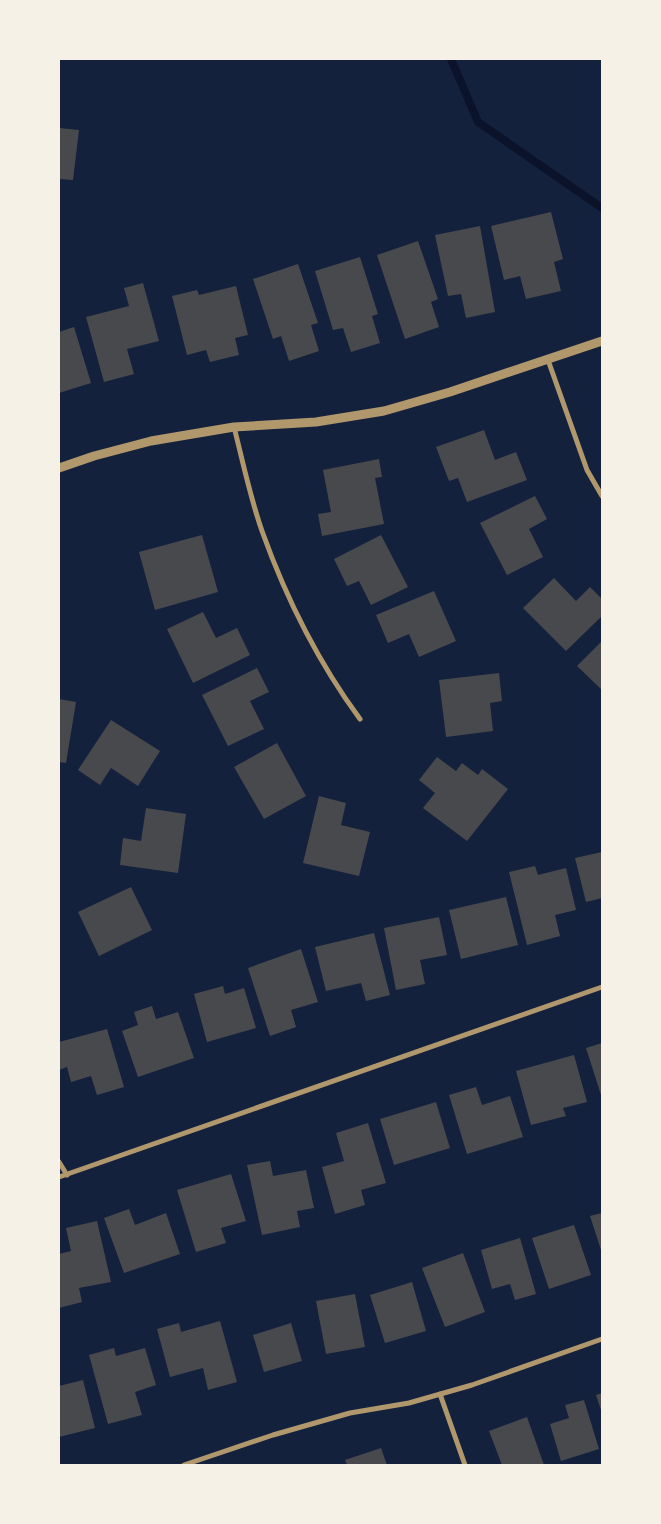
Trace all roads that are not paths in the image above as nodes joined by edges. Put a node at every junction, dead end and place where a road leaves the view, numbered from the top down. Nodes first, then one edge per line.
1 (602, 341) edge
2 (548, 360) junction
3 (234, 428) junction
4 (59, 468) edge
5 (602, 496) edge
6 (360, 719) dead end
7 (602, 987) edge
8 (59, 1162) edge
9 (67, 1175) junction
10 (59, 1177) edge
11 (602, 1339) edge
12 (440, 1394) junction
13 (184, 1465) edge
14 (465, 1465) edge

1 - 2 street
2 - 3 street
2 - 5 street
3 - 4 street
3 - 6 street
7 - 9 street
8 - 9 street
9 - 10 street
11 - 12 street
12 - 13 street
12 - 14 street

